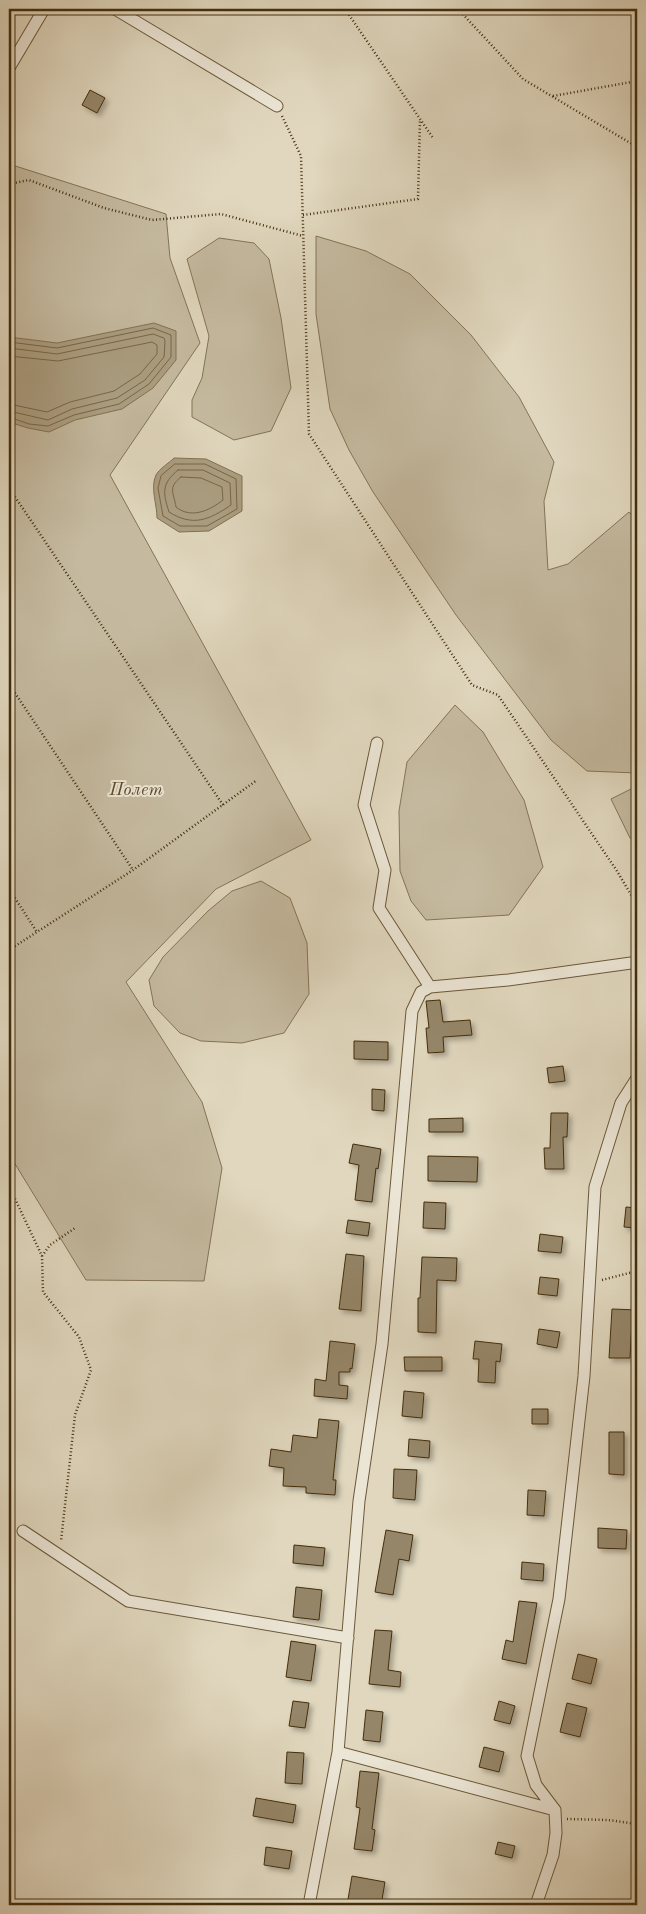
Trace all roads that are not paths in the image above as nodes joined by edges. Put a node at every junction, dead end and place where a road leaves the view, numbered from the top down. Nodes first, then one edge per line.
1 (44, 9) edge
2 (115, 9) edge
3 (9, 68) edge
4 (278, 106) road end
5 (377, 743) dead end
6 (637, 965) edge
7 (430, 987) junction
8 (637, 1078) edge
9 (23, 1530) dead end
10 (348, 1638) junction
11 (338, 1752) junction
12 (555, 1814) junction
13 (309, 1905) edge
14 (536, 1905) edge

1 - 3 street
2 - 4 street
5 - 7 street
6 - 7 street
7 - 10 street
8 - 12 street
9 - 10 street
10 - 11 street
11 - 12 street
11 - 13 street
12 - 14 street

